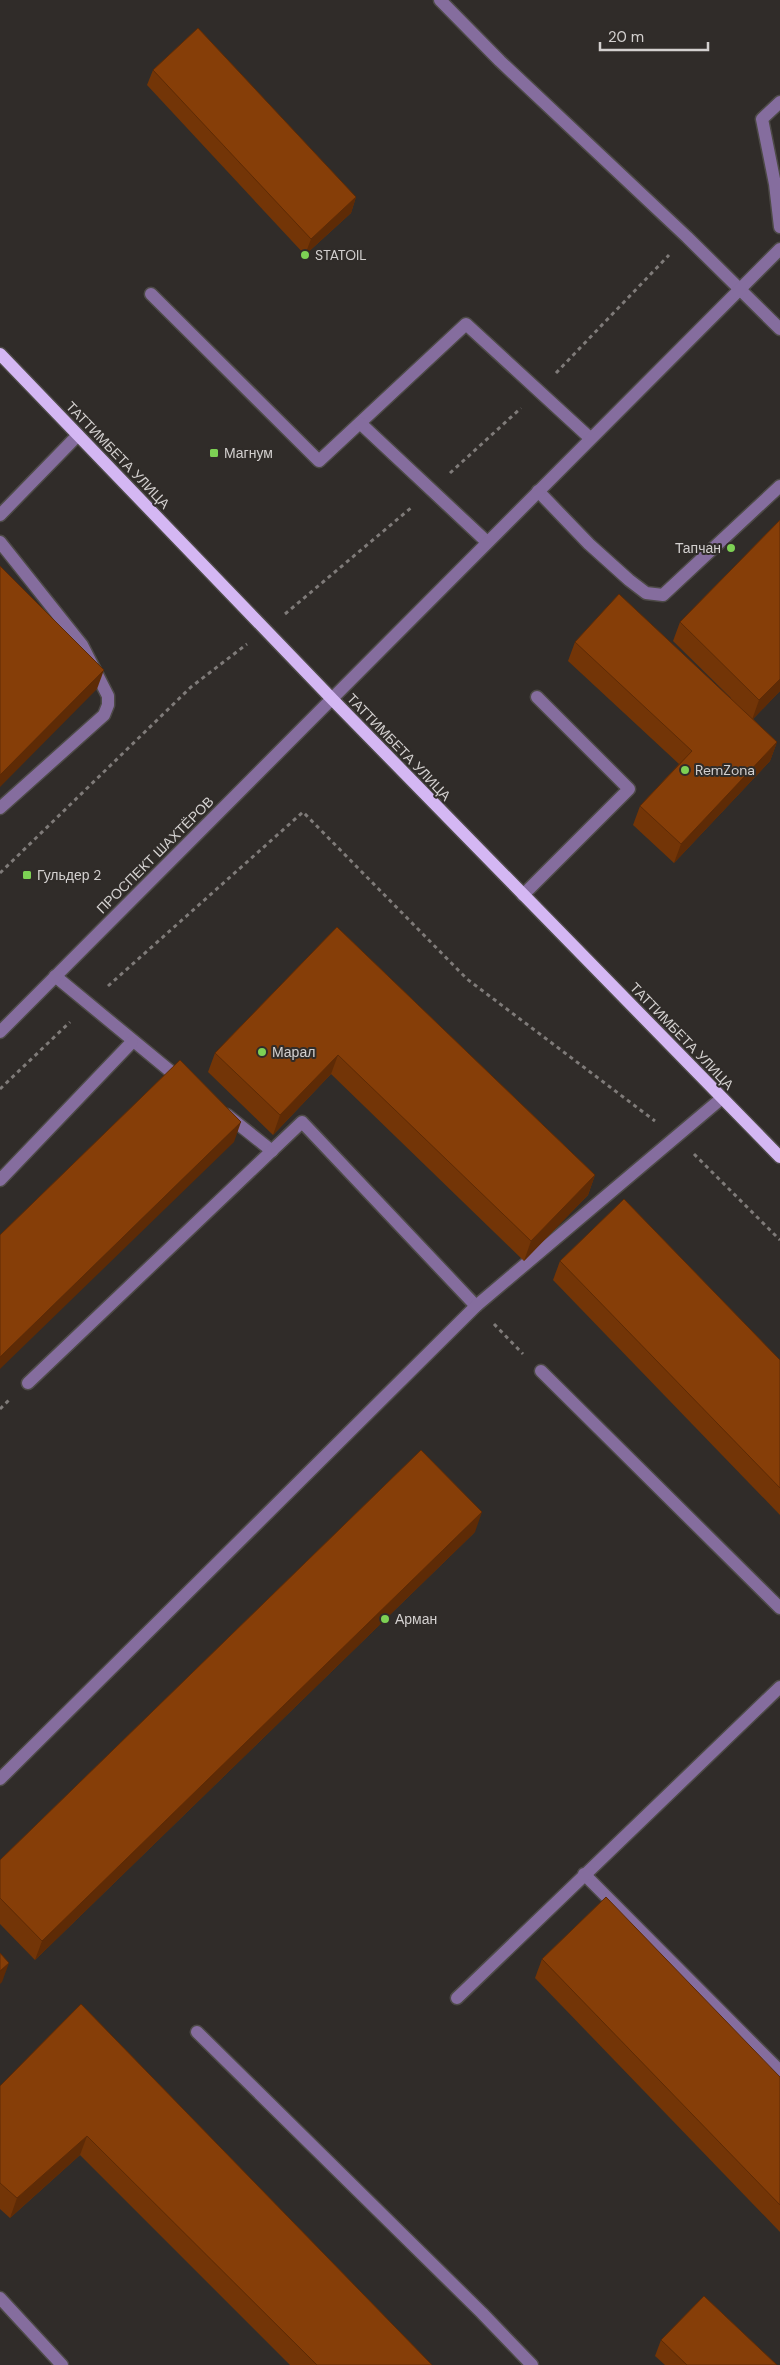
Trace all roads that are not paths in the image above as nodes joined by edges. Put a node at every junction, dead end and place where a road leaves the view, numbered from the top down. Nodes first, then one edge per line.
1 (440, 0) edge
2 (780, 102) edge
3 (780, 227) edge
4 (780, 249) edge
5 (739, 289) junction
6 (151, 294) dead end
7 (780, 329) edge
8 (0, 354) edge
9 (360, 423) junction
10 (78, 435) junction
11 (590, 438) junction
12 (780, 486) edge
13 (538, 491) junction
14 (0, 515) edge
15 (0, 542) edge
16 (487, 542) junction
17 (537, 696) dead end
18 (332, 700) junction
19 (0, 808) edge
20 (523, 895) junction
21 (54, 976) junction
22 (0, 1032) edge
23 (132, 1042) junction
24 (194, 1090) edge
25 (722, 1098) junction
26 (218, 1108) edge
27 (272, 1151) junction
28 (780, 1158) edge
29 (0, 1180) edge
30 (476, 1306) junction
31 (541, 1371) road end
32 (28, 1383) dead end
33 (780, 1608) edge
34 (780, 1687) edge
35 (0, 1779) edge
36 (584, 1874) junction
37 (457, 1998) dead end
38 (196, 2032) dead end
39 (780, 2071) edge
40 (0, 2298) edge
41 (62, 2365) edge
42 (532, 2365) edge

1 - 5 street
2 - 3 street
4 - 5 street, ПРОСПЕКТ ШАХТЁРОВ
5 - 7 street
5 - 11 street, ПРОСПЕКТ ШАХТЁРОВ
6 - 9 street
8 - 10 main road, ТАТТИМБЕТА УЛИЦА
9 - 11 street
9 - 16 street
10 - 14 street
10 - 18 main road, ТАТТИМБЕТА УЛИЦА
11 - 13 street, ПРОСПЕКТ ШАХТЁРОВ
12 - 13 street
13 - 16 street, ПРОСПЕКТ ШАХТЁРОВ
15 - 19 street
16 - 18 street, ПРОСПЕКТ ШАХТЁРОВ
17 - 20 street
18 - 20 main road, ТАТТИМБЕТА УЛИЦА
18 - 21 street, ПРОСПЕКТ ШАХТЁРОВ
20 - 25 main road, ТАТТИМБЕТА УЛИЦА
21 - 22 street, ПРОСПЕКТ ШАХТЁРОВ
21 - 23 street
23 - 24 street
23 - 29 street
25 - 28 main road, ТАТТИМБЕТА УЛИЦА
25 - 30 street
26 - 27 street
27 - 30 street
27 - 32 street
30 - 35 street
31 - 33 street
34 - 36 street
36 - 37 street
36 - 39 street
38 - 42 street
40 - 41 street

